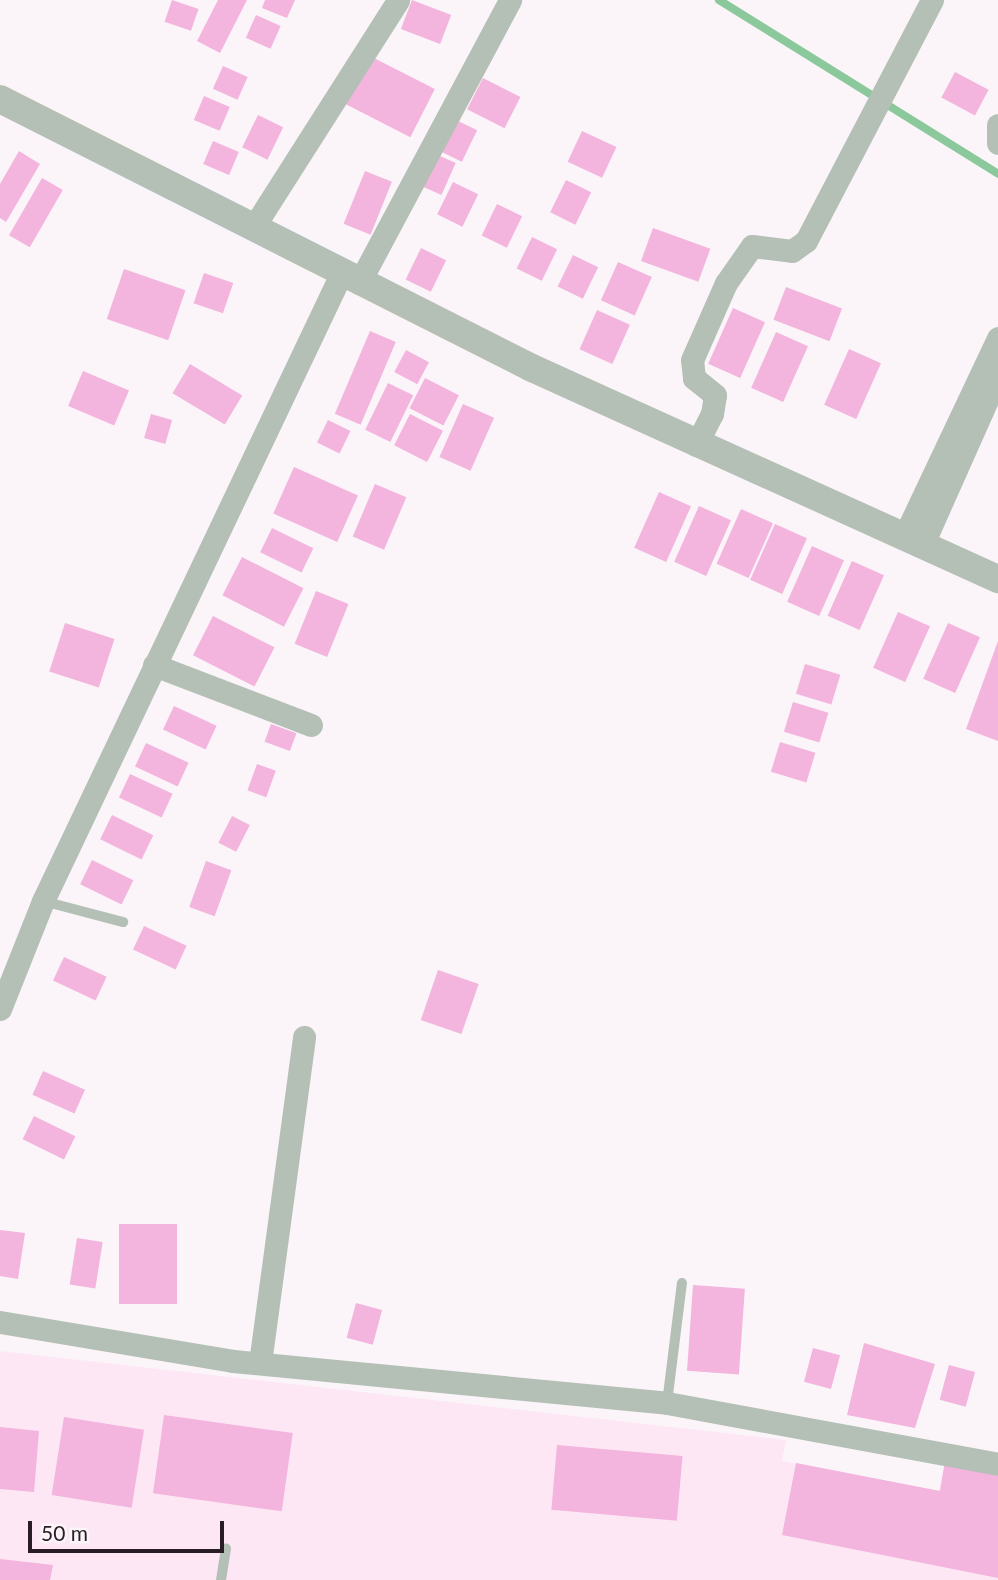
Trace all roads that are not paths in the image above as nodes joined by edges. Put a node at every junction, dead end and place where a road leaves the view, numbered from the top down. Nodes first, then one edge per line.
1 (398, 0) edge
2 (510, 0) edge
3 (932, 0) edge
4 (0, 99) edge
5 (998, 125) edge
6 (998, 144) edge
7 (253, 228) junction
8 (350, 279) junction
9 (996, 347) edge
10 (998, 375) edge
11 (696, 445) junction
12 (913, 541) junction
13 (998, 579) edge
14 (155, 665) junction
15 (311, 725) dead end
16 (43, 901) junction
17 (123, 922) dead end
18 (0, 1009) edge
19 (304, 1037) dead end
20 (682, 1283) dead end
21 (0, 1322) edge
22 (260, 1363) junction
23 (667, 1403) junction
24 (997, 1462) edge
25 (226, 1548) dead end
26 (221, 1580) edge

1 - 7 street
2 - 8 street
3 - 11 street
4 - 7 street
5 - 6 street
7 - 8 street
8 - 11 street
8 - 14 street
9 - 12 street
10 - 12 street
11 - 12 street
12 - 13 street
14 - 15 street
14 - 16 street
16 - 17 lane
16 - 18 street
19 - 22 street
20 - 23 lane
21 - 22 street
22 - 23 street
23 - 24 street
25 - 26 lane

